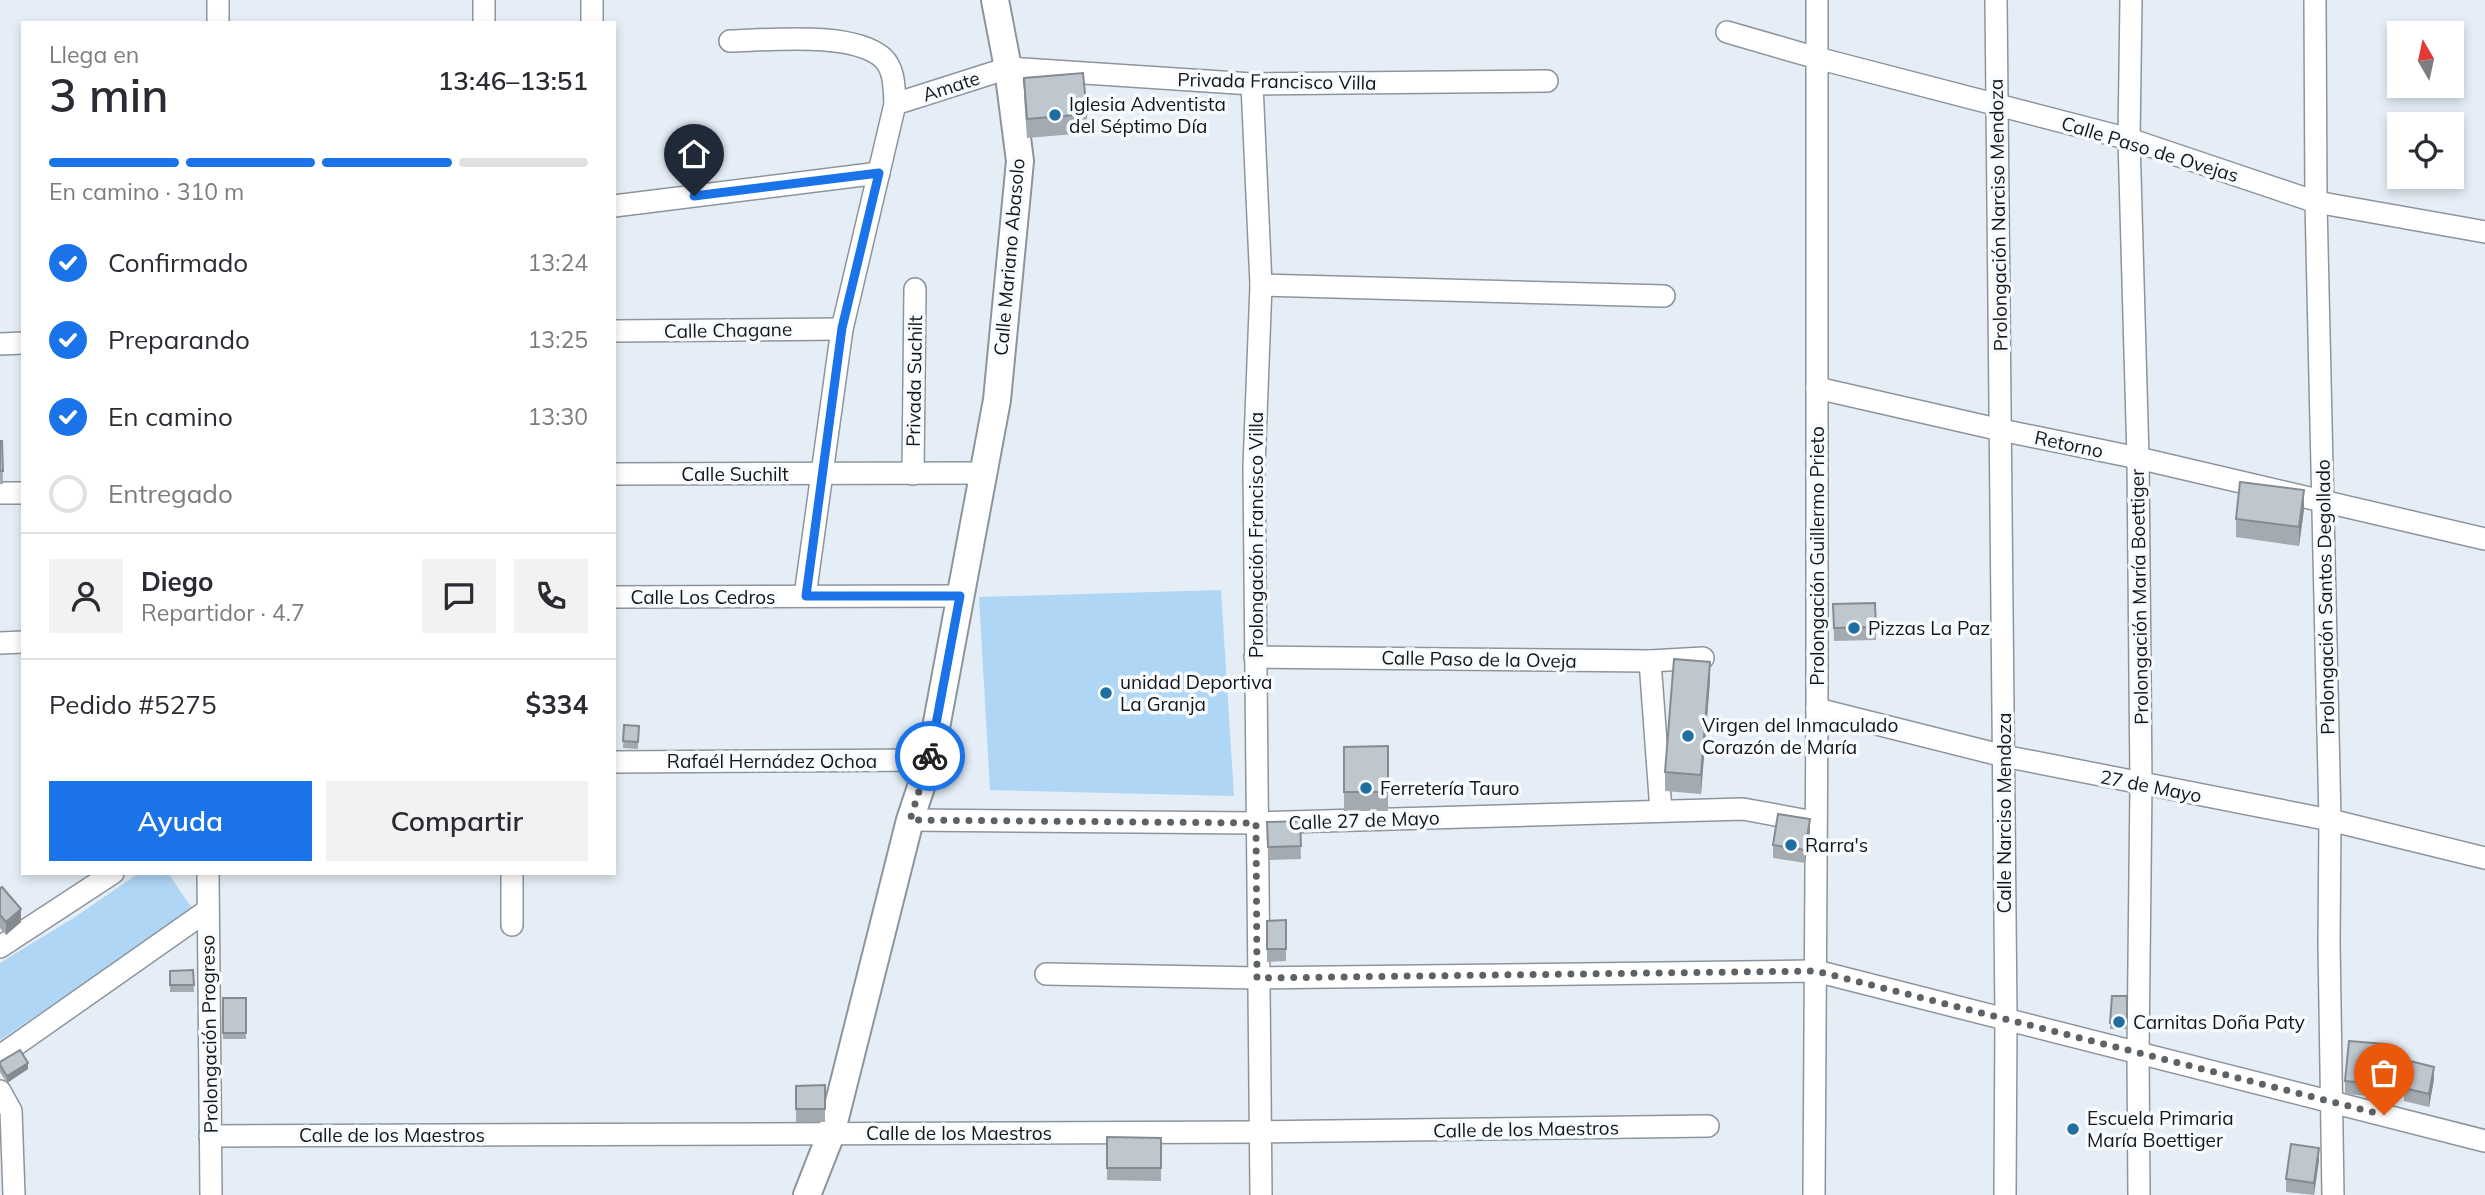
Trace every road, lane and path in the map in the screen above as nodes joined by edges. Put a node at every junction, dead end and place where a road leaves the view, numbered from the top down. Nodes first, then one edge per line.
1 (218, 0) edge
2 (484, 0) edge
3 (592, 0) edge
4 (995, 0) edge
5 (1817, 0) edge
6 (1996, 0) edge
7 (2131, 0) edge
8 (2315, 0) edge
9 (218, 21) edge
10 (484, 21) edge
11 (592, 21) edge
12 (1727, 32) dead end
13 (730, 41) dead end
14 (1817, 58) junction
15 (1008, 68) junction
16 (1547, 81) dead end
17 (1252, 84) junction
18 (895, 104) junction
19 (1995, 105) junction
20 (2129, 139) junction
21 (879, 173) junction
22 (2316, 202) junction
23 (616, 206) edge
24 (2485, 232) edge
25 (1261, 285) junction
26 (915, 289) dead end
27 (1664, 296) dead end
28 (842, 328) junction
29 (616, 331) edge
30 (21, 343) edge
31 (0, 344) edge
32 (1817, 388) junction
33 (2001, 430) junction
34 (2138, 458) junction
35 (821, 473) junction
36 (982, 473) junction
37 (616, 474) edge
38 (913, 474) junction
39 (0, 493) edge
40 (21, 493) edge
41 (2323, 502) junction
42 (2485, 540) edge
43 (806, 596) junction
44 (960, 596) junction
45 (616, 597) edge
46 (21, 642) edge
47 (0, 643) edge
48 (1255, 657) junction
49 (1703, 657) dead end
50 (1650, 661) junction
51 (1817, 709) junction
52 (2004, 756) junction
53 (930, 760) junction
54 (616, 762) edge
55 (2141, 784) junction
56 (1661, 811) junction
57 (910, 820) junction
58 (2330, 820) junction
59 (1816, 822) junction
60 (1256, 823) junction
61 (2485, 858) edge
62 (108, 875) edge
63 (208, 875) edge
64 (512, 875) edge
65 (208, 910) junction
66 (512, 925) dead end
67 (0, 947) edge
68 (1816, 971) junction
69 (1046, 974) dead end
70 (1257, 978) junction
71 (2006, 1017) junction
72 (2138, 1052) junction
73 (0, 1056) edge
74 (0, 1091) edge
75 (2333, 1102) junction
76 (1709, 1126) dead end
77 (1260, 1132) junction
78 (831, 1134) junction
79 (210, 1136) junction
80 (2485, 1140) edge
81 (13, 1195) edge
82 (211, 1195) edge
83 (807, 1195) edge
84 (1261, 1195) edge
85 (1814, 1195) edge
86 (2005, 1195) edge
87 (2139, 1195) edge
88 (2333, 1195) edge

1 - 9 street
2 - 10 street
3 - 11 street
4 - 15 street, Calle Mariano Abasolo
5 - 14 street, Prolongación Guillermo Prieto
6 - 19 street, Prolongación Narciso Mendoza
7 - 20 street, Prolongación María Boettiger
8 - 22 street, Prolongación Santos Degollado
12 - 14 street, Calle Paso de Ovejas
13 - 18 street
14 - 19 street, Calle Paso de Ovejas
14 - 32 street, Prolongación Guillermo Prieto
15 - 17 street, Privada Francisco Villa
15 - 18 street, Amate
15 - 36 street, Calle Mariano Abasolo
16 - 17 street, Privada Francisco Villa
17 - 25 street, Prolongación Francisco Villa
18 - 21 street
19 - 20 street, Calle Paso de Ovejas
19 - 33 street, Prolongación Narciso Mendoza
20 - 22 street, Calle Paso de Ovejas
20 - 34 street, Prolongación María Boettiger
21 - 23 street
21 - 28 street
22 - 24 street, Calle Paso de Ovejas
22 - 41 street, Prolongación Santos Degollado
25 - 27 street
25 - 48 street, Prolongación Francisco Villa
26 - 38 street, Privada Suchilt
28 - 29 street, Calle Chagane
28 - 35 street
30 - 31 street
32 - 33 street, Retorno
32 - 51 street, Prolongación Guillermo Prieto
33 - 34 street, Retorno
33 - 52 street, Calle Narciso Mendoza
34 - 41 street, Retorno
34 - 55 street, Prolongación María Boettiger
35 - 37 street, Calle Suchilt
35 - 38 street, Calle Suchilt
35 - 43 street
36 - 38 street, Calle Suchilt
36 - 44 street, Calle Mariano Abasolo
39 - 40 street
41 - 42 street, Retorno
41 - 58 street, Prolongación Santos Degollado
43 - 44 street, Calle Los Cedros
43 - 45 street, Calle Los Cedros
44 - 53 street, Calle Mariano Abasolo
46 - 47 street
48 - 50 street, Calle Paso de la Oveja
48 - 60 street, Prolongación Francisco Villa
49 - 50 street, Calle Paso de la Oveja
50 - 56 street
51 - 52 street, 27 de Mayo
51 - 59 street, Prolongación Guillermo Prieto
52 - 55 street, 27 de Mayo
52 - 71 street, Calle Narciso Mendoza
53 - 54 street, Rafaél Hernádez Ochoa
53 - 57 street, Calle Mariano Abasolo
55 - 58 street, 27 de Mayo
55 - 72 street, Prolongación María Boettiger
56 - 59 street, Calle 27 de Mayo
56 - 60 street, Calle 27 de Mayo
57 - 60 street, Calle 27 de Mayo
57 - 78 street, Calle Mariano Abasolo
58 - 61 street, 27 de Mayo
58 - 75 street, Prolongación Santos Degollado
59 - 68 street, Prolongación Guillermo Prieto
60 - 70 street, Prolongación Francisco Villa
62 - 67 street
63 - 65 street, Prolongación Progreso
64 - 66 street
65 - 73 street
65 - 79 street, Prolongación Progreso
68 - 70 street
68 - 71 street
68 - 85 street, Prolongación Guillermo Prieto
69 - 70 street
70 - 77 street, Prolongación Francisco Villa
71 - 72 street
71 - 86 street, Calle Narciso Mendoza
72 - 75 street
72 - 87 street, Prolongación María Boettiger
74 - 81 street
75 - 80 street
75 - 88 street, Prolongación Santos Degollado
76 - 77 street, Calle de los Maestros
77 - 78 street, Calle de los Maestros
77 - 84 street, Prolongación Francisco Villa
78 - 79 street, Calle de los Maestros
78 - 83 street
79 - 82 street, Prolongación Progreso

